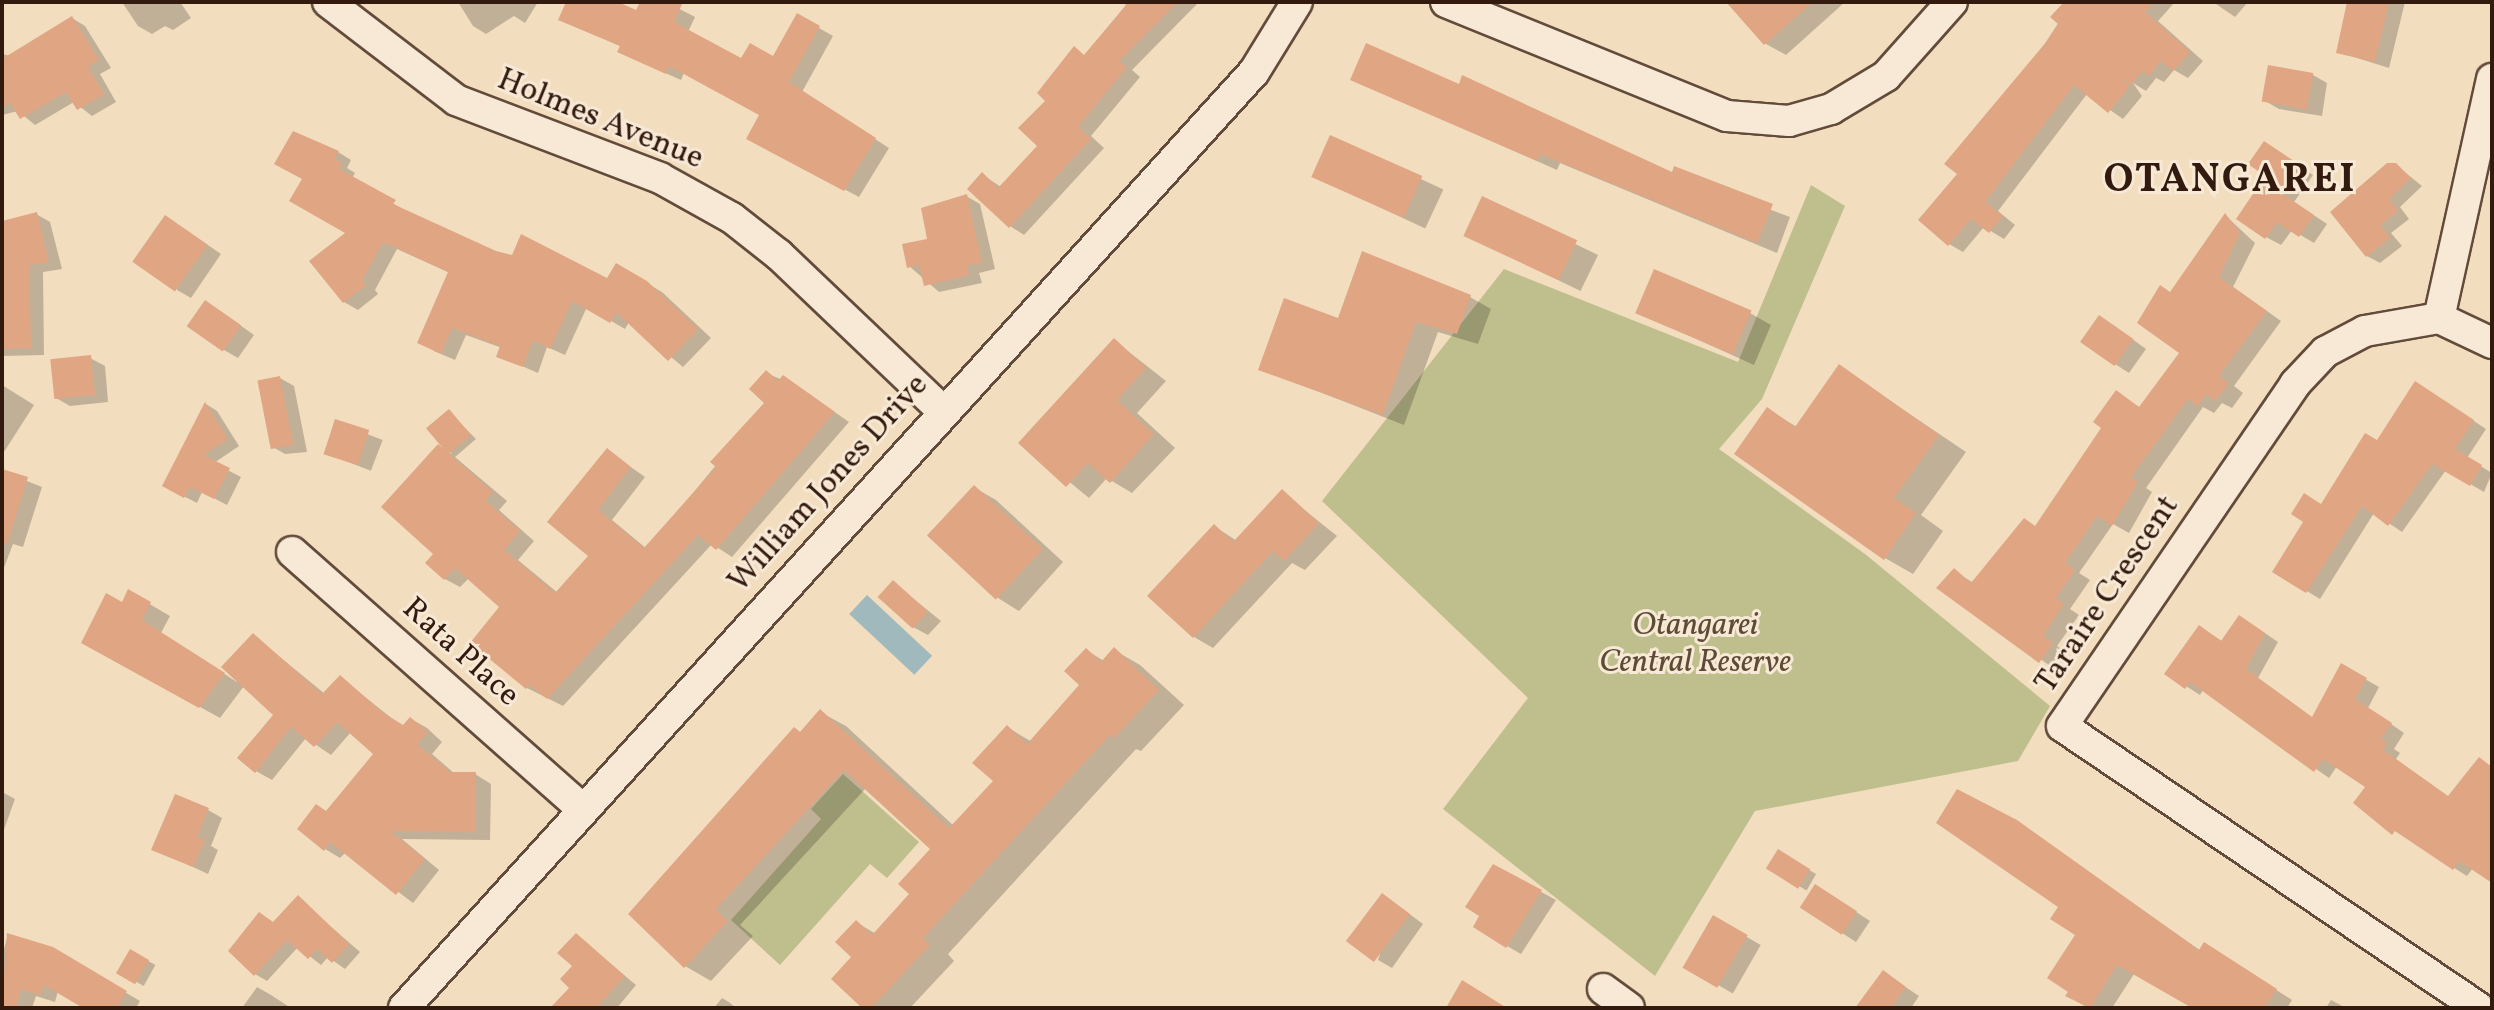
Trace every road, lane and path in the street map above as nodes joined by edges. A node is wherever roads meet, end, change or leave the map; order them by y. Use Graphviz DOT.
graph roads {
  1 [pos="328,2"];
  2 [pos="1297,2"];
  3 [pos="1446,2"];
  4 [pos="1952,2"];
  5 [pos="2492,79"];
  6 [pos="2439,318"];
  7 [pos="2492,343"];
  8 [pos="944,412"];
  9 [pos="292,552"];
  10 [pos="581,808"];
  11 [pos="404,1008"];
  12 [pos="2479,1008"];
  1 -- 8 [label="street, Holmes Avenue"];
  2 -- 8 [label="street, William Jones Drive"];
  3 -- 4 [label="street"];
  5 -- 6 [label="street"];
  6 -- 7 [label="street"];
  6 -- 12 [label="street, Taraire Crescent"];
  8 -- 10 [label="street, William Jones Drive"];
  9 -- 10 [label="street, Rata Place"];
  10 -- 11 [label="street, William Jones Drive"];
}
